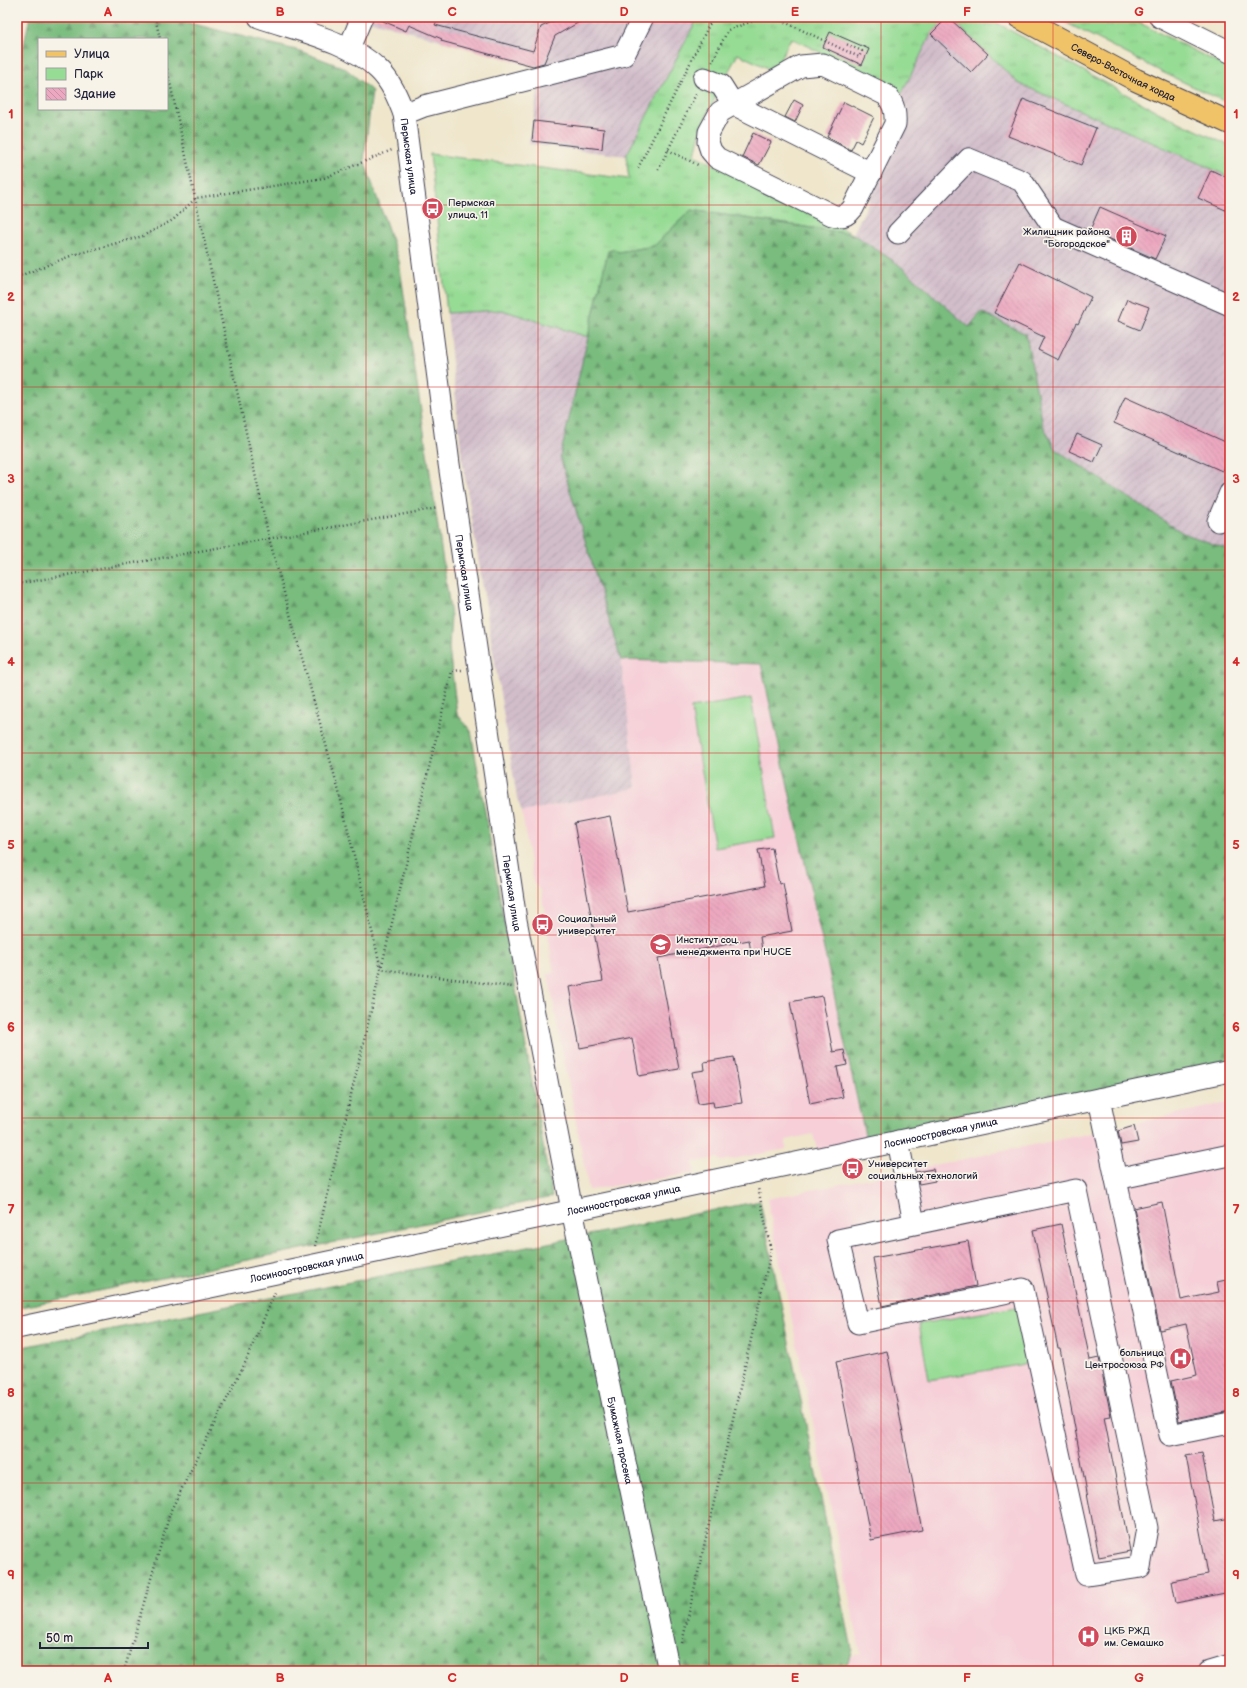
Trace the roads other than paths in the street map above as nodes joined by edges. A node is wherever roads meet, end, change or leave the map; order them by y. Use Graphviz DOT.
graph roads {
  1 [pos="259,17"];
  2 [pos="362,17"];
  3 [pos="643,17"];
  4 [pos="1019,17"];
  5 [pos="1160,17"];
  6 [pos="349,48"];
  7 [pos="1230,52"];
  8 [pos="704,78"];
  9 [pos="733,104"];
  10 [pos="404,114"];
  11 [pos="1226,122"];
  12 [pos="871,172"];
  13 [pos="898,233"];
  14 [pos="1230,305"];
  15 [pos="1230,493"];
  16 [pos="1218,521"];
  17 [pos="1230,1071"];
  18 [pos="1099,1099"];
  19 [pos="898,1141"];
  20 [pos="1230,1155"];
  21 [pos="1116,1179"];
  22 [pos="572,1210"];
  23 [pos="914,1223"];
  24 [pos="17,1328"];
  25 [pos="1230,1423"];
  26 [pos="1230,1665"];
  27 [pos="669,1671"];
  28 [pos="1210,1671"];
  1 -- 6 [label="street, Пермская улица"];
  2 -- 6 [label="street"];
  3 -- 10 [label="street"];
  4 -- 11 [label="main road, Северо-Восточная хорда"];
  5 -- 7 [label="street"];
  6 -- 10 [label="street, Пермская улица"];
  8 -- 9 [label="street"];
  9 -- 12 [label="street"];
  9 -- 12 [label="street"];
  9 -- 12 [label="street"];
  10 -- 22 [label="street, Пермская улица"];
  13 -- 14 [label="street"];
  15 -- 16 [label="street"];
  17 -- 18 [label="street, Лосиноостровская улица"];
  18 -- 19 [label="street, Лосиноостровская улица"];
  18 -- 21 [label="street"];
  19 -- 22 [label="street, Лосиноостровская улица"];
  19 -- 23 [label="street"];
  20 -- 21 [label="street"];
  21 -- 25 [label="street"];
  22 -- 24 [label="street, Лосиноостровская улица"];
  22 -- 27 [label="street, Бумажная просека"];
  23 -- 23 [label="street"];
  26 -- 28 [label="street"];
}
